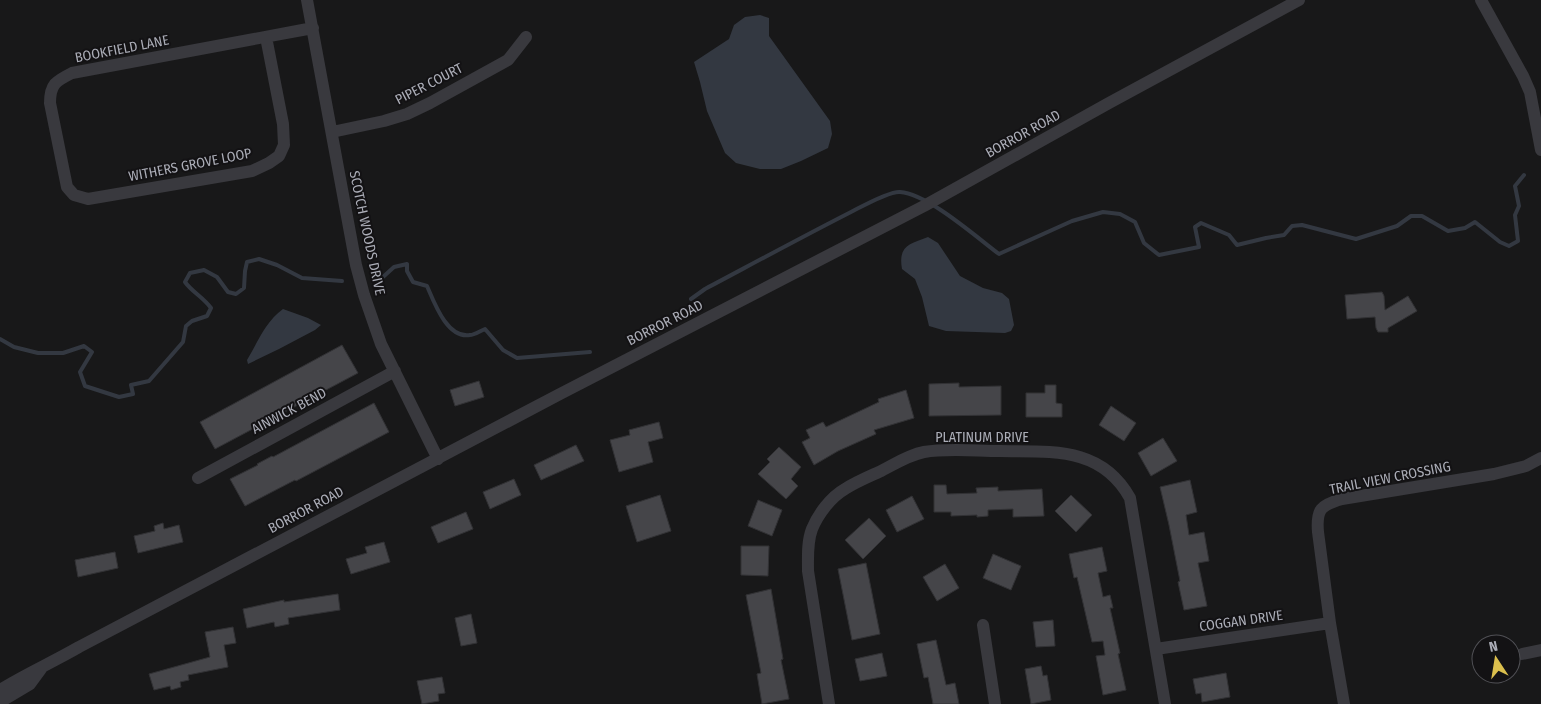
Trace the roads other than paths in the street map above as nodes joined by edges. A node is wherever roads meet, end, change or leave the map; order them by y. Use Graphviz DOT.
graph roads {
  1 [pos="307,0"];
  2 [pos="1298,0"];
  3 [pos="1481,0"];
  4 [pos="313,28"];
  5 [pos="266,37"];
  6 [pos="526,37"];
  7 [pos="332,132"];
  8 [pos="1541,150"];
  9 [pos="74,195"];
  10 [pos="395,371"];
  11 [pos="1541,458"];
  12 [pos="438,459"];
  13 [pos="198,478"];
  14 [pos="1330,623"];
  15 [pos="982,625"];
  16 [pos="1156,649"];
  17 [pos="1541,650"];
  18 [pos="1522,654"];
  19 [pos="43,667"];
  20 [pos="0,690"];
  21 [pos="0,702"];
  22 [pos="828,704"];
  23 [pos="995,704"];
  24 [pos="1165,704"];
  25 [pos="1344,704"];
  1 -- 4 [label="street, SCOTCH WOODS DRIVE"];
  2 -- 12 [label="street, BORROR ROAD"];
  3 -- 8 [label="street"];
  4 -- 5 [label="street, BOOKFIELD LANE"];
  4 -- 7 [label="street, SCOTCH WOODS DRIVE"];
  5 -- 9 [label="street, WITHERS GROVE LOOP"];
  5 -- 9 [label="street, BOOKFIELD LANE"];
  6 -- 7 [label="street, PIPER COURT"];
  7 -- 10 [label="street, SCOTCH WOODS DRIVE"];
  10 -- 12 [label="street, SCOTCH WOODS DRIVE"];
  10 -- 13 [label="street, AINWICK BEND"];
  11 -- 14 [label="street, TRAIL VIEW CROSSING"];
  12 -- 19 [label="street, BORROR ROAD"];
  14 -- 16 [label="street, COGGAN DRIVE"];
  14 -- 25 [label="street, TRAIL VIEW CROSSING"];
  15 -- 23 [label="street"];
  16 -- 22 [label="street, PLATINUM DRIVE"];
  16 -- 24 [label="street, PLATINUM DRIVE"];
  17 -- 18 [label="street"];
  19 -- 20 [label="street, BORROR ROAD"];
  19 -- 21 [label="street, BORROR ROAD"];
}
